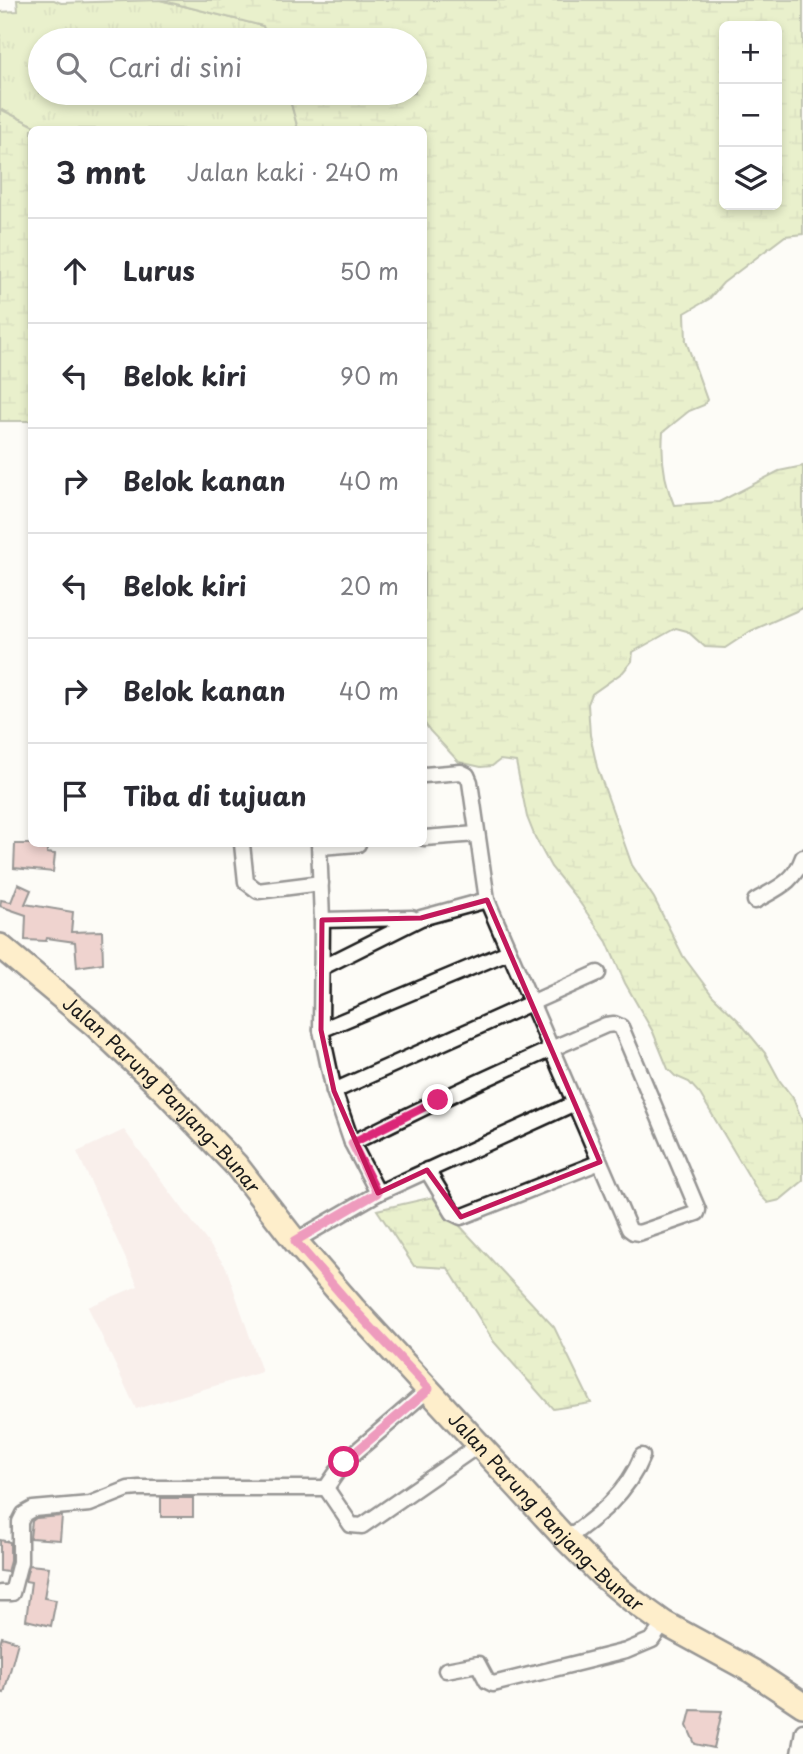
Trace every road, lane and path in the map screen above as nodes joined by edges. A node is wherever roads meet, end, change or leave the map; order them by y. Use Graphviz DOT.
graph roads {
  1 [pos="427,775"];
  2 [pos="477,834"];
  3 [pos="427,838"];
  4 [pos="242,847"];
  5 [pos="320,847"];
  6 [pos="803,857"];
  7 [pos="321,883"];
  8 [pos="487,900"];
  9 [pos="755,901"];
  10 [pos="421,918"];
  11 [pos="322,920"];
  12 [pos="0,947"];
  13 [pos="509,952"];
  14 [pos="321,968"];
  15 [pos="598,973"];
  16 [pos="531,1002"];
  17 [pos="321,1030"];
  18 [pos="552,1049"];
  19 [pos="334,1091"];
  20 [pos="575,1102"];
  21 [pos="352,1143"];
  22 [pos="600,1162"];
  23 [pos="427,1170"];
  24 [pos="377,1193"];
  25 [pos="295,1241"];
  26 [pos="429,1389"];
  27 [pos="480,1444"];
  28 [pos="642,1456"];
  29 [pos="326,1488"];
  30 [pos="566,1539"];
  31 [pos="0,1593"];
  32 [pos="664,1623"];
  33 [pos="446,1670"];
  34 [pos="803,1704"];
  35 [pos="803,1731"];
  36 [pos="799,1754"];
  1 -- 2 [label="street"];
  2 -- 3 [label="street"];
  2 -- 8 [label="street"];
  4 -- 7 [label="street"];
  5 -- 7 [label="street"];
  6 -- 9 [label="street"];
  7 -- 11 [label="street"];
  8 -- 10 [label="street"];
  8 -- 13 [label="street"];
  10 -- 11 [label="street"];
  10 -- 14 [label="street"];
  11 -- 14 [label="street"];
  12 -- 25 [label="main road, Jalan Parung Panjang–Bunar"];
  13 -- 16 [label="street"];
  13 -- 17 [label="street"];
  14 -- 17 [label="street"];
  15 -- 16 [label="street"];
  16 -- 18 [label="street"];
  16 -- 19 [label="street"];
  17 -- 19 [label="street"];
  18 -- 20 [label="street"];
  18 -- 21 [label="street"];
  18 -- 22 [label="street"];
  19 -- 21 [label="street"];
  20 -- 22 [label="street"];
  20 -- 23 [label="street"];
  21 -- 24 [label="street"];
  22 -- 23 [label="street"];
  23 -- 24 [label="street"];
  24 -- 25 [label="street"];
  25 -- 26 [label="main road, Jalan Parung Panjang–Bunar"];
  26 -- 27 [label="main road, Jalan Parung Panjang–Bunar"];
  26 -- 29 [label="street"];
  27 -- 29 [label="street"];
  27 -- 30 [label="main road, Jalan Parung Panjang–Bunar"];
  28 -- 30 [label="street"];
  29 -- 31 [label="street"];
  30 -- 32 [label="main road, Jalan Parung Panjang–Bunar"];
  32 -- 33 [label="street"];
  32 -- 34 [label="main road, Jalan Parung Panjang–Bunar"];
  35 -- 36 [label="street"];
}
